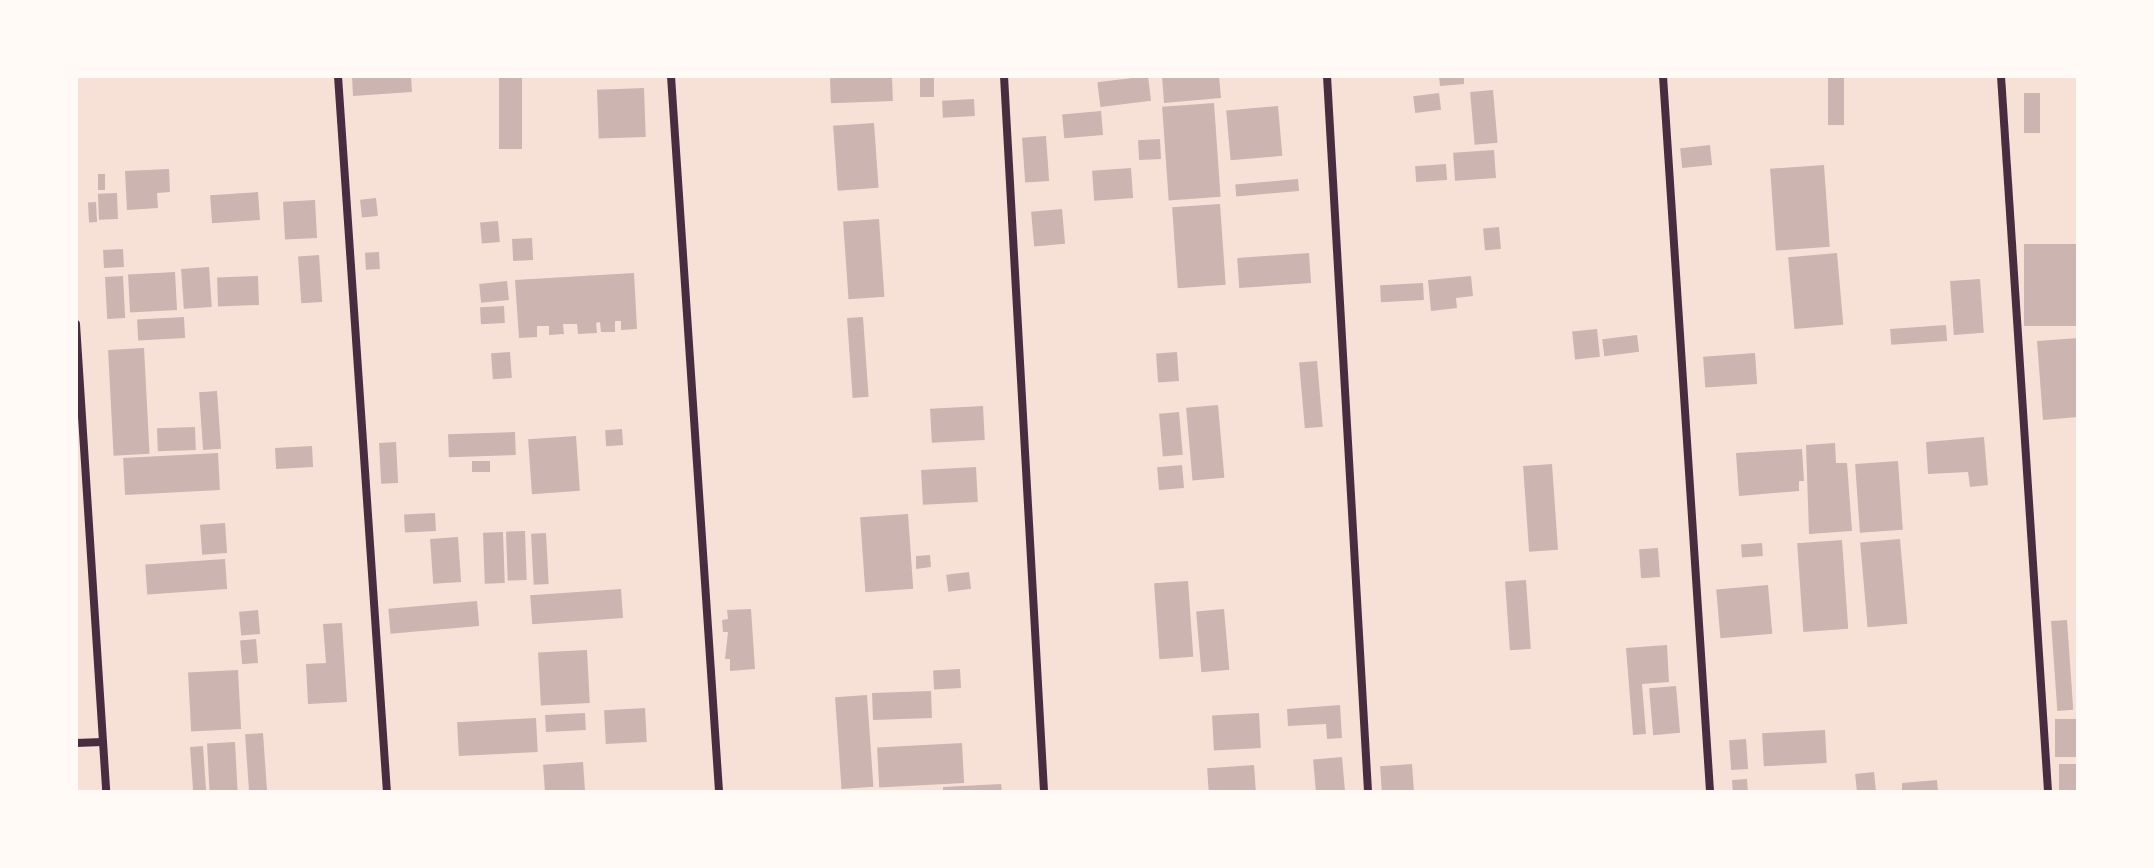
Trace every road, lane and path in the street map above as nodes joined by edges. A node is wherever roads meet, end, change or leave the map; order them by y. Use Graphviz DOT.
graph roads {
  1 [pos="338,76"];
  2 [pos="671,76"];
  3 [pos="1004,76"];
  4 [pos="1327,76"];
  5 [pos="1663,76"];
  6 [pos="2001,76"];
  7 [pos="76,324"];
  8 [pos="80,463"];
  9 [pos="102,742"];
  10 [pos="76,743"];
  11 [pos="106,792"];
  12 [pos="387,792"];
  13 [pos="719,792"];
  14 [pos="1044,792"];
  15 [pos="1368,792"];
  16 [pos="1710,792"];
  17 [pos="2048,792"];
  1 -- 12 [label="street"];
  2 -- 13 [label="street"];
  3 -- 14 [label="street"];
  4 -- 15 [label="street"];
  5 -- 16 [label="street"];
  6 -- 17 [label="street"];
  7 -- 8 [label="street"];
  8 -- 9 [label="street"];
  9 -- 10 [label="street"];
  9 -- 11 [label="street"];
}
